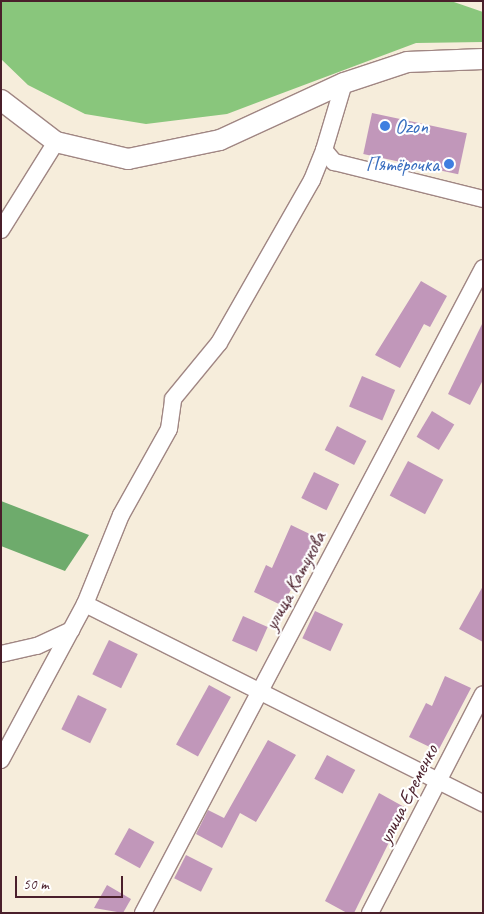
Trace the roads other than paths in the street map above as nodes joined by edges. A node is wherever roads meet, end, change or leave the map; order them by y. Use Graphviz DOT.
graph roads {
  1 [pos="483,59"];
  2 [pos="344,83"];
  3 [pos="1,100"];
  4 [pos="56,142"];
  5 [pos="324,150"];
  6 [pos="483,199"];
  7 [pos="1,230"];
  8 [pos="483,268"];
  9 [pos="85,604"];
  10 [pos="71,630"];
  11 [pos="1,654"];
  12 [pos="262,689"];
  13 [pos="483,694"];
  14 [pos="1,760"];
  15 [pos="438,782"];
  16 [pos="483,803"];
  17 [pos="143,913"];
  18 [pos="370,913"];
  1 -- 2 [label="main road"];
  2 -- 4 [label="main road"];
  2 -- 5 [label="street"];
  3 -- 4 [label="main road"];
  4 -- 7 [label="street"];
  5 -- 6 [label="street"];
  5 -- 9 [label="street"];
  8 -- 12 [label="street, улица Катукова"];
  9 -- 10 [label="street"];
  9 -- 12 [label="street"];
  10 -- 11 [label="street"];
  10 -- 14 [label="street"];
  12 -- 15 [label="street"];
  12 -- 17 [label="street, улица Катукова"];
  13 -- 15 [label="street, улица Еременко"];
  15 -- 16 [label="street"];
  15 -- 18 [label="street, улица Еременко"];
}
